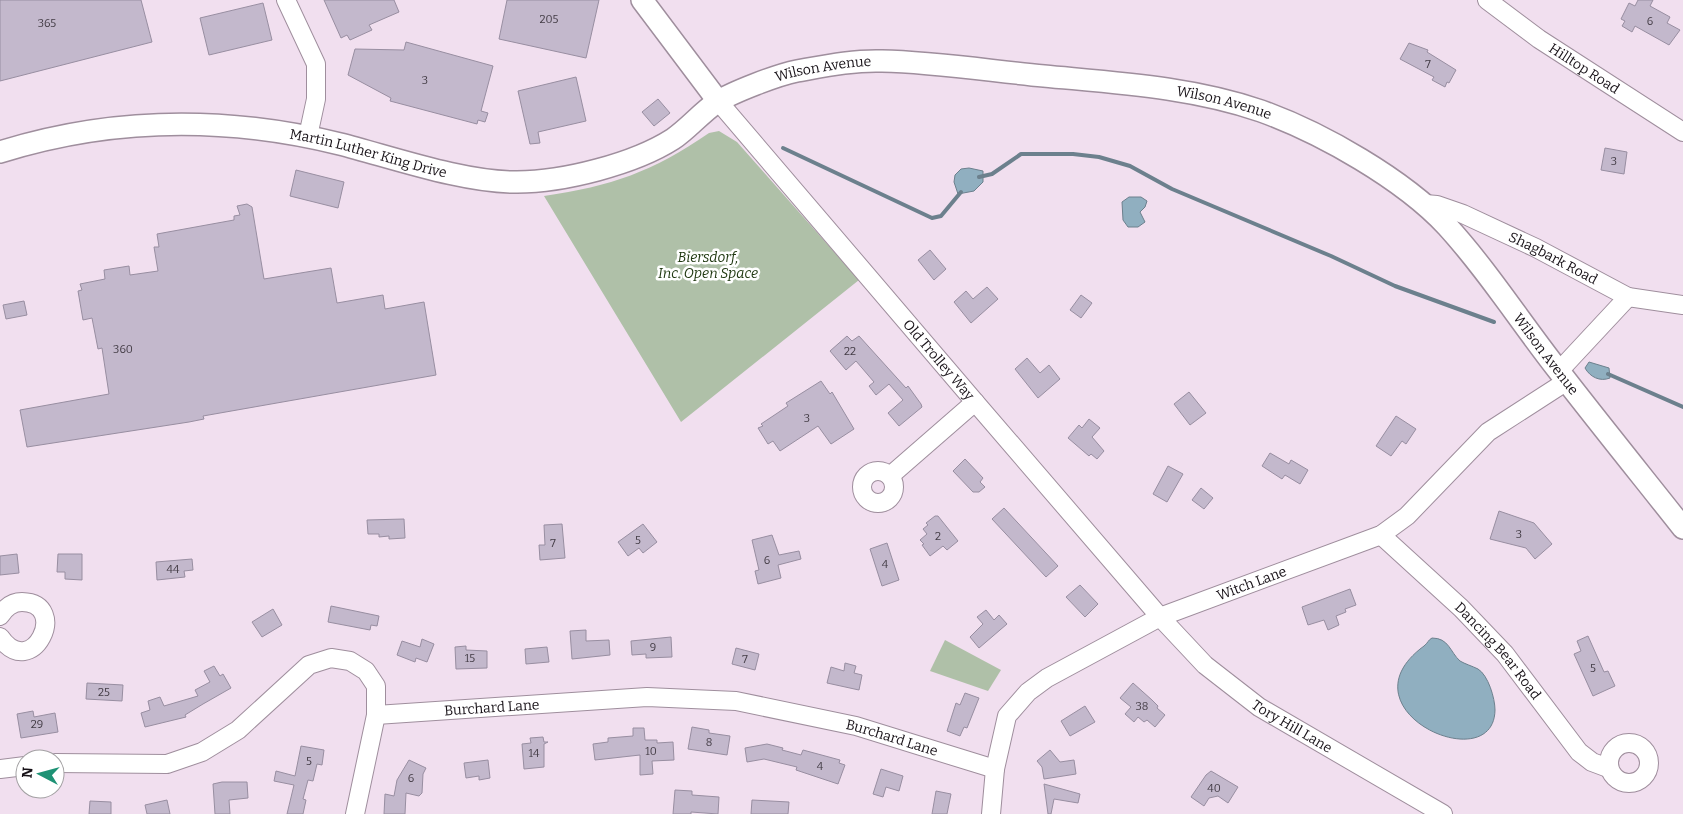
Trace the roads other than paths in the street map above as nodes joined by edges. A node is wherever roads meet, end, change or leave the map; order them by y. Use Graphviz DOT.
graph roads {
  1 [pos="286,0"];
  2 [pos="642,0"];
  3 [pos="1487,0"];
  4 [pos="718,101"];
  5 [pos="1683,132"];
  6 [pos="308,136"];
  7 [pos="0,152"];
  8 [pos="1424,204"];
  9 [pos="1628,297"];
  10 [pos="1683,306"];
  11 [pos="1562,376"];
  12 [pos="974,402"];
  13 [pos="890,476"];
  14 [pos="1683,528"];
  15 [pos="1381,535"];
  16 [pos="0,616"];
  17 [pos="1160,616"];
  18 [pos="0,637"];
  19 [pos="376,716"];
  20 [pos="65,763"];
  21 [pos="15,767"];
  22 [pos="1608,768"];
  23 [pos="0,769"];
  24 [pos="995,769"];
  25 [pos="355,814"];
  26 [pos="991,814"];
  27 [pos="1443,814"];
  1 -- 6 [label="street"];
  2 -- 4 [label="main road"];
  3 -- 5 [label="street, Hilltop Road"];
  4 -- 6 [label="main road, Martin Luther King Drive"];
  4 -- 8 [label="main road, Wilson Avenue"];
  4 -- 12 [label="street, Old Trolley Way"];
  6 -- 7 [label="main road, Martin Luther King Drive"];
  8 -- 9 [label="street, Shagbark Road"];
  8 -- 11 [label="main road, Wilson Avenue"];
  9 -- 10 [label="street, Shagbark Road"];
  9 -- 11 [label="street, Witch Lane"];
  11 -- 14 [label="main road, Wilson Avenue"];
  11 -- 15 [label="street, Witch Lane"];
  12 -- 13 [label="street"];
  12 -- 17 [label="street, Old Trolley Way"];
  15 -- 17 [label="street, Witch Lane"];
  15 -- 22 [label="street, Dancing Bear Road"];
  16 -- 18 [label="street"];
  17 -- 24 [label="street, Witch Lane"];
  17 -- 27 [label="street, Tory Hill Lane"];
  19 -- 20 [label="street"];
  19 -- 24 [label="street, Burchard Lane"];
  19 -- 25 [label="street"];
  21 -- 23 [label="street"];
  24 -- 26 [label="street, Witch Lane"];
}
